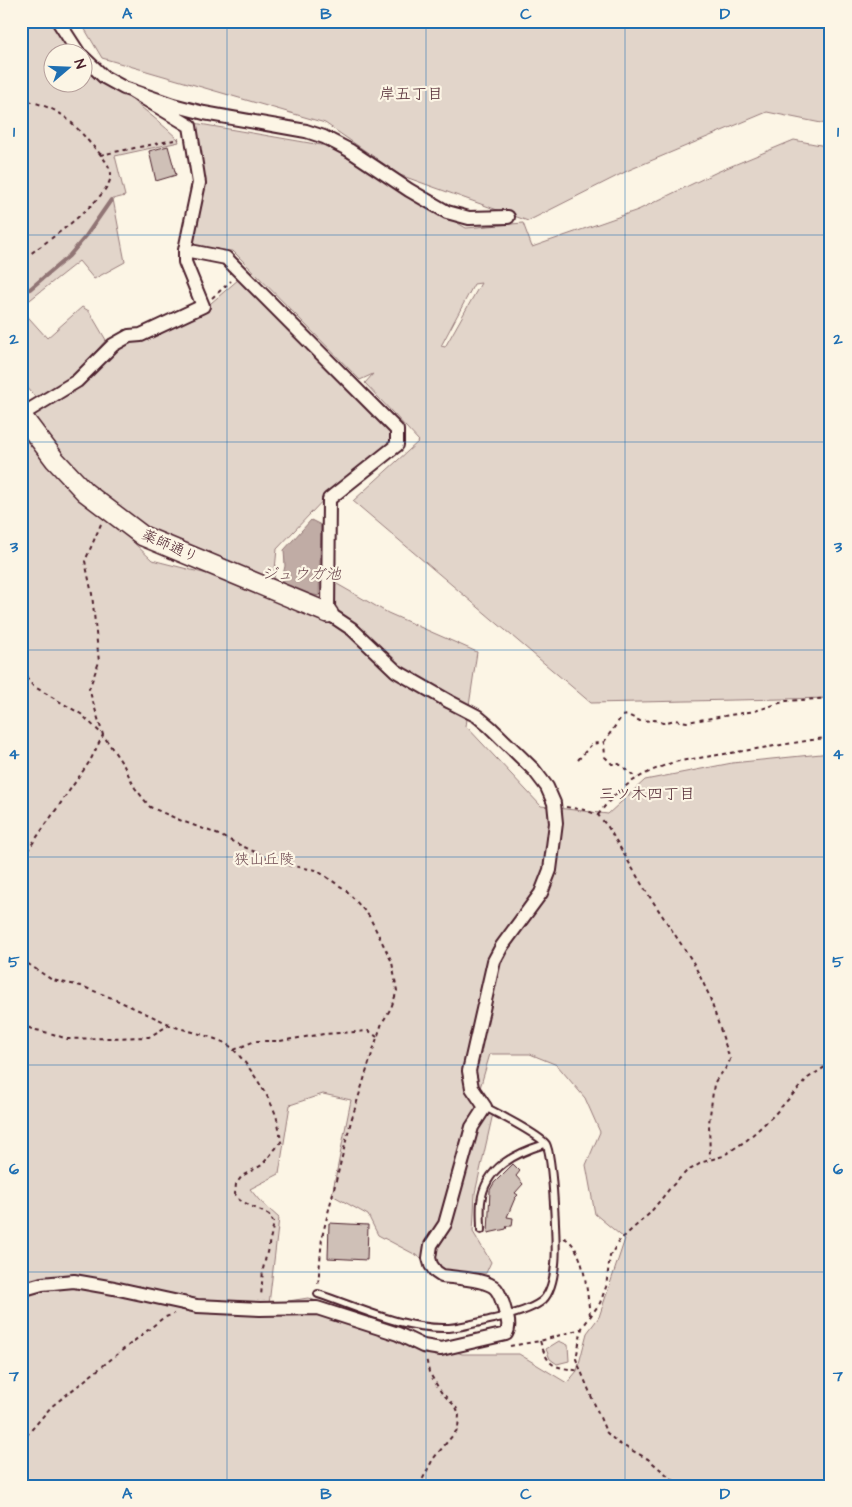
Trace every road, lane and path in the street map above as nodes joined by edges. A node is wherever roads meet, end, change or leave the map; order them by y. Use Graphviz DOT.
graph roads {
  1 [pos="58,21"];
  2 [pos="72,42"];
  3 [pos="92,66"];
  4 [pos="132,91"];
  5 [pos="21,99"];
  6 [pos="193,136"];
  7 [pos="100,155"];
  8 [pos="508,217"];
  9 [pos="185,250"];
  10 [pos="21,257"];
  11 [pos="232,280"];
  12 [pos="203,306"];
  13 [pos="21,415"];
  14 [pos="108,511"];
  15 [pos="328,612"];
  16 [pos="21,670"];
  17 [pos="831,698"];
  18 [pos="103,735"];
  19 [pos="831,737"];
  20 [pos="604,742"];
  21 [pos="578,760"];
  22 [pos="637,778"];
  23 [pos="554,803"];
  24 [pos="598,815"];
  25 [pos="21,860"];
  26 [pos="21,959"];
  27 [pos="21,1024"];
  28 [pos="169,1025"];
  29 [pos="377,1038"];
  30 [pos="234,1050"];
  31 [pos="831,1063"];
  32 [pos="485,1107"];
  33 [pos="545,1144"];
  34 [pos="710,1160"];
  35 [pos="21,1207"];
  36 [pos="481,1230"];
  37 [pos="555,1234"];
  38 [pos="21,1272"];
  39 [pos="21,1290"];
  40 [pos="318,1294"];
  41 [pos="197,1306"];
  42 [pos="260,1309"];
  43 [pos="590,1315"];
  44 [pos="507,1316"];
  45 [pos="540,1342"];
  46 [pos="423,1346"];
  47 [pos="580,1371"];
  48 [pos="21,1442"];
  49 [pos="419,1486"];
  50 [pos="680,1486"];
  1 -- 2 [label="street"];
  3 -- 4 [label="street"];
  4 -- 6 [label="street"];
  4 -- 8 [label="street"];
  5 -- 7 [label="path"];
  6 -- 7 [label="path"];
  6 -- 9 [label="street"];
  7 -- 10 [label="path"];
  9 -- 12 [label="street"];
  9 -- 15 [label="street"];
  11 -- 12 [label="path"];
  12 -- 13 [label="street"];
  13 -- 14 [label="street, 薬師通り"];
  14 -- 15 [label="street, 薬師通り"];
  14 -- 18 [label="path"];
  15 -- 23 [label="street"];
  16 -- 18 [label="path"];
  17 -- 20 [label="path"];
  18 -- 25 [label="path"];
  18 -- 29 [label="path"];
  19 -- 22 [label="path"];
  20 -- 21 [label="path"];
  20 -- 22 [label="path"];
  22 -- 24 [label="path"];
  23 -- 24 [label="path"];
  23 -- 32 [label="street"];
  24 -- 34 [label="path"];
  26 -- 28 [label="path"];
  27 -- 28 [label="path"];
  28 -- 30 [label="path"];
  29 -- 30 [label="path"];
  29 -- 40 [label="path"];
  30 -- 42 [label="path"];
  31 -- 34 [label="path"];
  32 -- 33 [label="lane"];
  32 -- 44 [label="street"];
  33 -- 36 [label="lane"];
  33 -- 37 [label="lane"];
  34 -- 43 [label="path"];
  35 -- 38 [label="path"];
  37 -- 43 [label="path"];
  37 -- 44 [label="lane"];
  39 -- 41 [label="street"];
  40 -- 44 [label="lane"];
  41 -- 42 [label="street"];
  41 -- 48 [label="path"];
  42 -- 46 [label="street"];
  43 -- 47 [label="path"];
  44 -- 46 [label="street"];
  45 -- 47 [label="path"];
  46 -- 49 [label="path"];
  47 -- 50 [label="path"];
}
